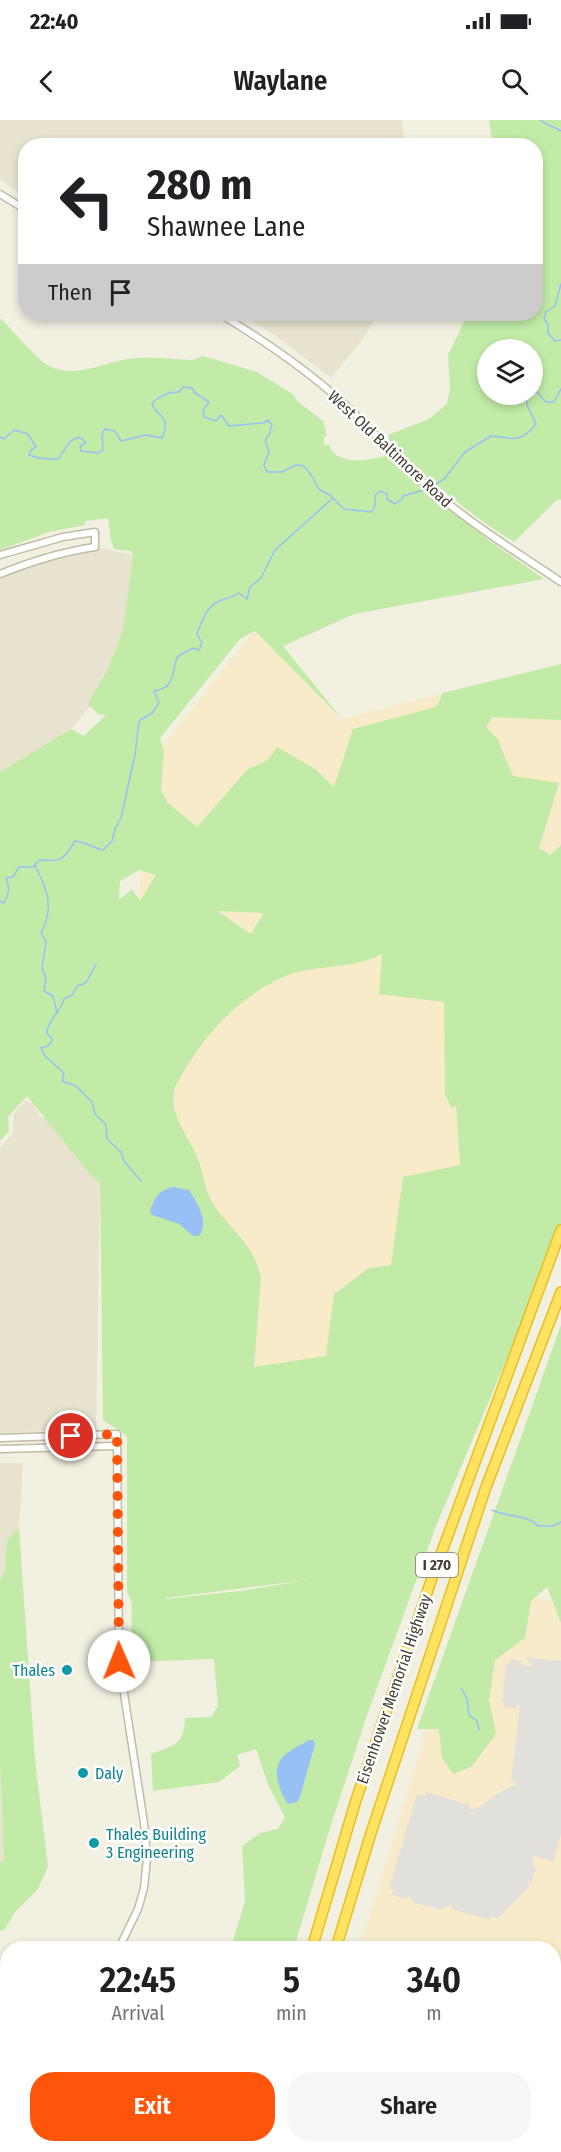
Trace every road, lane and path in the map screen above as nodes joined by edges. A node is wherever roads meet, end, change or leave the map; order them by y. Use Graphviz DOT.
graph roads {
  1 [pos="0,194"];
  2 [pos="18,205"];
  3 [pos="231,321"];
  4 [pos="0,555"];
  5 [pos="0,574"];
  6 [pos="561,582"];
  7 [pos="561,1230"];
  8 [pos="561,1292"];
  9 [pos="0,1438"];
  10 [pos="116,1446"];
  11 [pos="0,1449"];
  12 [pos="122,1941"];
  13 [pos="314,1941"];
  14 [pos="338,1941"];
  1 -- 2 [label="street"];
  3 -- 6 [label="street, West Old Baltimore Road"];
  4 -- 5 [label="street"];
  7 -- 13 [label="highway, Eisenhower Memorial Highway / I 270"];
  8 -- 14 [label="highway, Eisenhower Memorial Highway / I 270"];
  9 -- 10 [label="street"];
  10 -- 11 [label="street"];
  10 -- 12 [label="street"];
}
